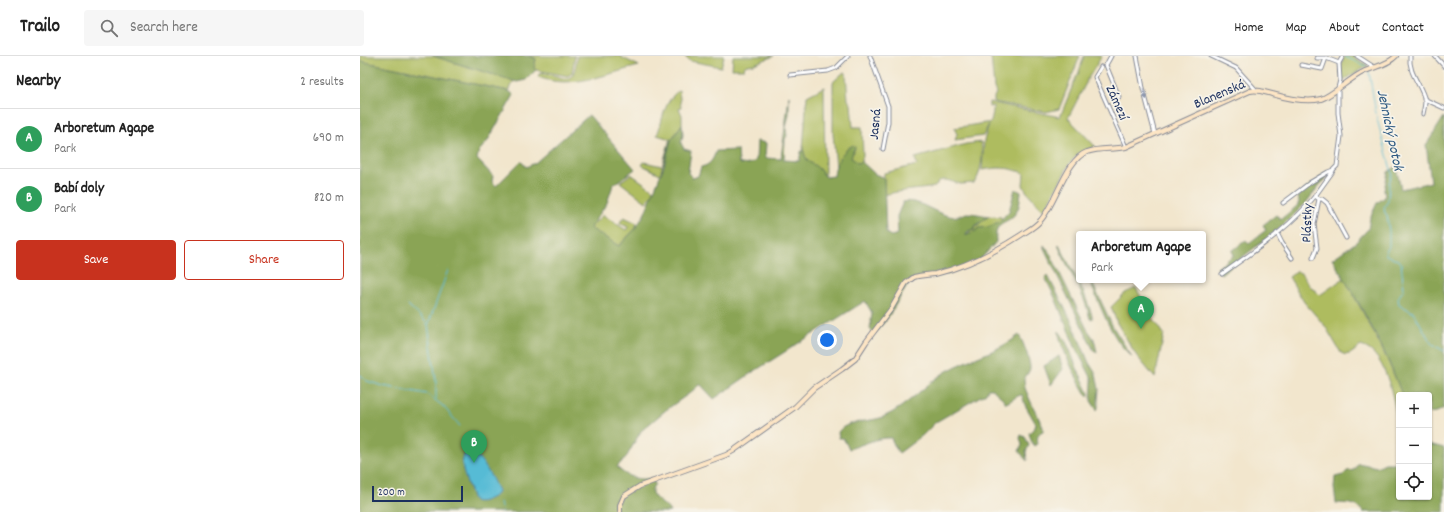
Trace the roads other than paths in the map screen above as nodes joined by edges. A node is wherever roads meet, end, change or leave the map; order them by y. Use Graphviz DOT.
graph roads {
  1 [pos="848,56"];
  2 [pos="870,56"];
  3 [pos="1111,56"];
  4 [pos="1137,56"];
  5 [pos="1211,56"];
  6 [pos="1343,56"];
  7 [pos="1357,56"];
  8 [pos="1396,56"];
  9 [pos="1410,56"];
  10 [pos="1435,56"];
  11 [pos="1317,58"];
  12 [pos="1326,58"];
  13 [pos="1339,63"];
  14 [pos="1301,65"];
  15 [pos="1444,66"];
  16 [pos="1102,67"];
  17 [pos="1374,67"];
  18 [pos="790,75"];
  19 [pos="1338,88"];
  20 [pos="1256,90"];
  21 [pos="1119,97"];
  22 [pos="1424,99"];
  23 [pos="1444,108"];
  24 [pos="1423,114"];
  25 [pos="1155,134"];
  26 [pos="1126,147"];
  27 [pos="883,149"];
  28 [pos="1333,170"];
  29 [pos="1315,196"];
  30 [pos="1319,199"];
  31 [pos="1284,203"];
  32 [pos="1277,233"];
  33 [pos="1346,238"];
  34 [pos="1292,258"];
  35 [pos="1313,258"];
  36 [pos="1222,274"];
  37 [pos="620,512"];
  1 -- 18 [label="street"];
  2 -- 27 [label="street, Jasná"];
  3 -- 21 [label="street"];
  4 -- 25 [label="street, one-way"];
  5 -- 20 [label="street"];
  6 -- 13 [label="street"];
  7 -- 17 [label="street"];
  8 -- 17 [label="street, Blanenská"];
  9 -- 22 [label="street"];
  10 -- 15 [label="street"];
  11 -- 12 [label="street"];
  12 -- 13 [label="street"];
  12 -- 14 [label="street"];
  13 -- 19 [label="street"];
  16 -- 26 [label="street, Zámezí"];
  17 -- 19 [label="street, Blanenská"];
  19 -- 20 [label="street, Blanenská"];
  19 -- 28 [label="street"];
  20 -- 25 [label="street, Blanenská"];
  22 -- 23 [label="street"];
  22 -- 24 [label="street"];
  25 -- 26 [label="street, Blanenská"];
  26 -- 37 [label="street, Blanenská"];
  28 -- 29 [label="street"];
  28 -- 31 [label="street"];
  29 -- 30 [label="street, Plástky"];
  29 -- 32 [label="street, Plástky"];
  30 -- 33 [label="street"];
  30 -- 35 [label="street, Plástky"];
  32 -- 34 [label="street, Plástky"];
  32 -- 36 [label="street, Plástky"];
}
